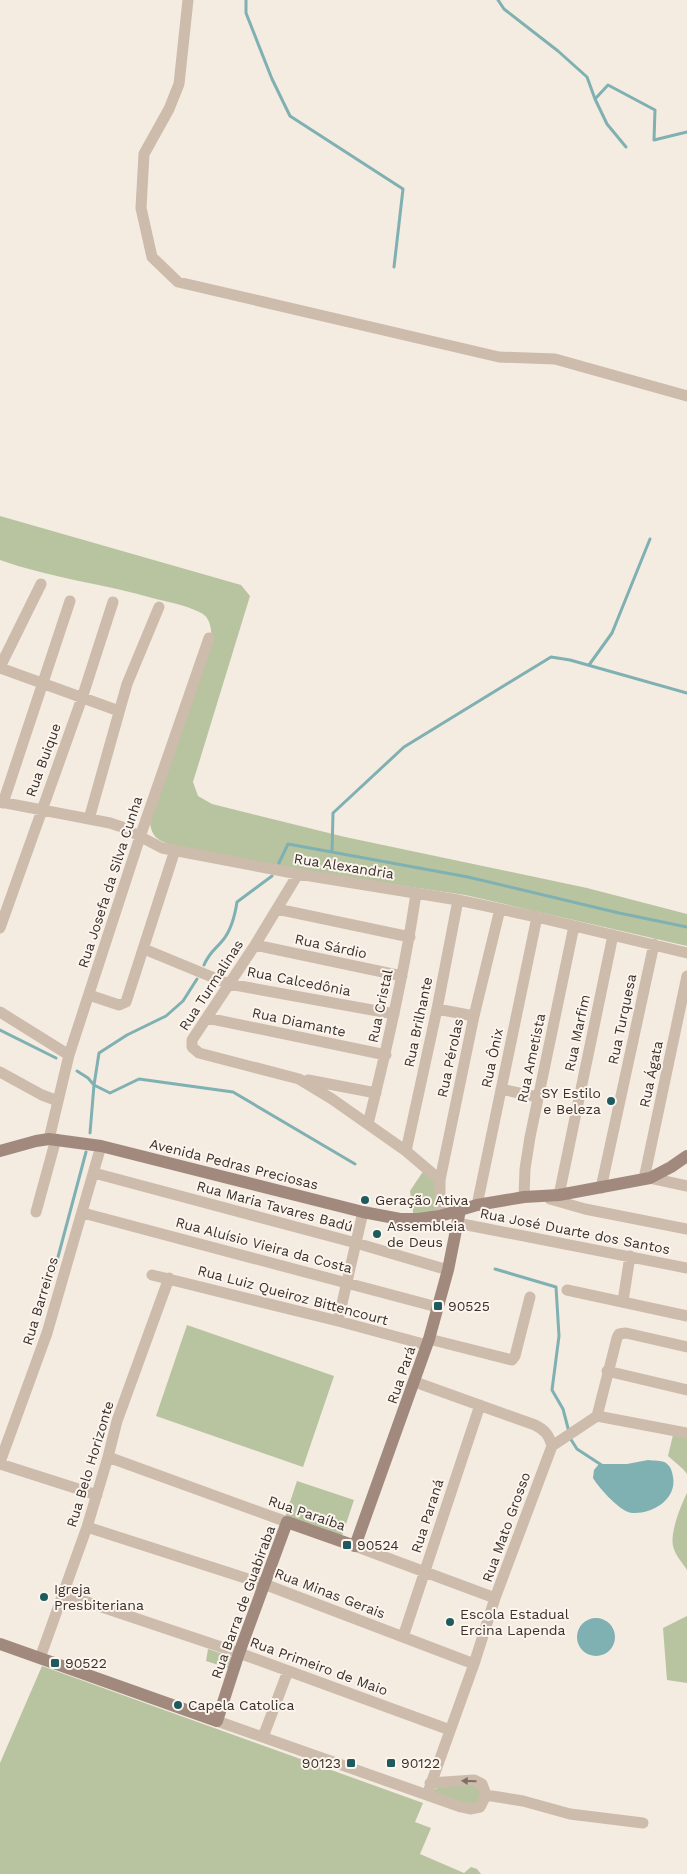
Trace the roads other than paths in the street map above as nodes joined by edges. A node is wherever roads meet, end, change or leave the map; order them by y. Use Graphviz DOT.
graph roads {
  1 [pos="188,0"];
  2 [pos="687,396"];
  3 [pos="41,584"];
  4 [pos="70,601"];
  5 [pos="113,602"];
  6 [pos="159,607"];
  7 [pos="209,638"];
  8 [pos="0,668"];
  9 [pos="42,684"];
  10 [pos="82,698"];
  11 [pos="119,711"];
  12 [pos="2,802"];
  13 [pos="41,811"];
  14 [pos="89,819"];
  15 [pos="140,837"];
  16 [pos="175,850"];
  17 [pos="298,874"];
  18 [pos="416,893"];
  19 [pos="458,900"];
  20 [pos="500,908"];
  21 [pos="277,909"];
  22 [pos="536,917"];
  23 [pos="574,926"];
  24 [pos="0,928"];
  25 [pos="613,935"];
  26 [pos="410,937"];
  27 [pos="654,944"];
  28 [pos="254,946"];
  29 [pos="144,949"];
  30 [pos="687,953"];
  31 [pos="402,976"];
  32 [pos="687,976"];
  33 [pos="229,984"];
  34 [pos="89,995"];
  35 [pos="437,1009"];
  36 [pos="0,1012"];
  37 [pos="394,1014"];
  38 [pos="474,1016"];
  39 [pos="206,1018"];
  40 [pos="69,1055"];
  41 [pos="386,1055"];
  42 [pos="0,1072"];
  43 [pos="299,1079"];
  44 [pos="501,1089"];
  45 [pos="376,1093"];
  46 [pos="538,1097"];
  47 [pos="58,1101"];
  48 [pos="368,1124"];
  49 [pos="52,1139"];
  50 [pos="101,1146"];
  51 [pos="0,1151"];
  52 [pos="406,1151"];
  53 [pos="687,1156"];
  54 [pos="94,1173"];
  55 [pos="647,1178"];
  56 [pos="440,1180"];
  57 [pos="687,1186"];
  58 [pos="601,1188"];
  59 [pos="541,1196"];
  60 [pos="559,1196"];
  61 [pos="524,1197"];
  62 [pos="477,1205"];
  63 [pos="460,1210"];
  64 [pos="36,1212"];
  65 [pos="363,1212"];
  66 [pos="83,1213"];
  67 [pos="440,1216"];
  68 [pos="457,1223"];
  69 [pos="687,1229"];
  70 [pos="356,1243"];
  71 [pos="630,1256"];
  72 [pos="687,1268"];
  73 [pos="448,1270"];
  74 [pos="152,1275"];
  75 [pos="169,1278"];
  76 [pos="348,1283"];
  77 [pos="567,1290"];
  78 [pos="530,1297"];
  79 [pos="623,1301"];
  80 [pos="437,1307"];
  81 [pos="687,1316"];
  82 [pos="338,1321"];
  83 [pos="428,1342"];
  84 [pos="687,1348"];
  85 [pos="608,1372"];
  86 [pos="415,1382"];
  87 [pos="687,1390"];
  88 [pos="480,1405"];
  89 [pos="597,1416"];
  90 [pos="687,1433"];
  91 [pos="552,1446"];
  92 [pos="108,1457"];
  93 [pos="0,1463"];
  94 [pos="97,1495"];
  95 [pos="287,1522"];
  96 [pos="87,1527"];
  97 [pos="355,1546"];
  98 [pos="424,1572"];
  99 [pos="264,1584"];
  100 [pos="63,1594"];
  101 [pos="495,1598"];
  102 [pos="403,1637"];
  103 [pos="0,1644"];
  104 [pos="240,1653"];
  105 [pos="40,1658"];
  106 [pos="474,1664"];
  107 [pos="288,1672"];
  108 [pos="217,1721"];
  109 [pos="450,1730"];
  110 [pos="264,1737"];
  111 [pos="429,1789"];
  112 [pos="486,1795"];
  113 [pos="643,1823"];
  1 -- 2 [label="street"];
  3 -- 8 [label="street"];
  4 -- 9 [label="street"];
  5 -- 10 [label="street, Rua Buique"];
  6 -- 11 [label="street"];
  7 -- 15 [label="street, Rua Josefa da Silva Cunha"];
  8 -- 9 [label="street"];
  9 -- 10 [label="street"];
  9 -- 12 [label="street"];
  10 -- 11 [label="street"];
  10 -- 13 [label="street, Rua Buique"];
  11 -- 14 [label="street"];
  12 -- 13 [label="street, Rua Alexandria"];
  13 -- 14 [label="street, Rua Alexandria"];
  13 -- 24 [label="street, Rua Buique"];
  14 -- 15 [label="street, Rua Alexandria"];
  15 -- 16 [label="street, Rua Alexandria"];
  15 -- 34 [label="street, Rua Josefa da Silva Cunha"];
  16 -- 17 [label="street, Rua Alexandria"];
  16 -- 29 [label="street"];
  17 -- 18 [label="street, Rua Alexandria"];
  17 -- 21 [label="street, Rua Turmalinas"];
  18 -- 19 [label="street, Rua Alexandria"];
  18 -- 26 [label="street, Rua Cristal"];
  19 -- 20 [label="street, Rua Alexandria"];
  19 -- 35 [label="street, Rua Brilhante"];
  20 -- 22 [label="street, Rua Alexandria"];
  20 -- 38 [label="street, Rua Pérolas"];
  21 -- 26 [label="street"];
  21 -- 28 [label="street, Rua Turmalinas"];
  22 -- 23 [label="street, Rua Alexandria"];
  22 -- 44 [label="street, Rua Ônix"];
  23 -- 25 [label="street, Rua Alexandria"];
  23 -- 46 [label="street, Rua Ametista"];
  25 -- 27 [label="street, Rua Alexandria"];
  25 -- 60 [label="street, Rua Marfim"];
  26 -- 31 [label="street, Rua Cristal"];
  27 -- 30 [label="street, Rua Alexandria"];
  27 -- 58 [label="street, Rua Turquesa"];
  28 -- 31 [label="street, Rua Sárdio"];
  28 -- 33 [label="street, Rua Turmalinas"];
  29 -- 33 [label="street, Rua Calcedônia"];
  29 -- 34 [label="street"];
  31 -- 37 [label="street, Rua Cristal"];
  32 -- 55 [label="street, Rua Ágata"];
  33 -- 37 [label="street, Rua Calcedônia"];
  33 -- 39 [label="street, Rua Turmalinas"];
  34 -- 40 [label="street, Rua Josefa da Silva Cunha"];
  35 -- 38 [label="street"];
  35 -- 52 [label="street, Rua Brilhante"];
  36 -- 40 [label="street"];
  37 -- 41 [label="street, Rua Cristal"];
  38 -- 56 [label="street, Rua Pérolas"];
  39 -- 41 [label="street, Rua Diamante"];
  39 -- 43 [label="street, Rua Turmalinas"];
  40 -- 47 [label="street, Rua Josefa da Silva Cunha"];
  41 -- 45 [label="street, Rua Cristal"];
  42 -- 47 [label="street"];
  43 -- 45 [label="street"];
  43 -- 48 [label="street, Rua Turmalinas"];
  44 -- 46 [label="street"];
  44 -- 62 [label="street, Rua Ônix"];
  45 -- 48 [label="street, Rua Cristal"];
  46 -- 61 [label="street, Rua Ametista"];
  47 -- 49 [label="street, Rua Josefa da Silva Cunha"];
  48 -- 52 [label="street, Rua Turmalinas"];
  49 -- 50 [label="main road, Avenida Pedras Preciosas"];
  49 -- 51 [label="main road, Avenida Pedras Preciosas"];
  49 -- 64 [label="street, Rua Josefa da Silva Cunha"];
  50 -- 54 [label="street, Rua Barreiros"];
  50 -- 65 [label="main road, Avenida Pedras Preciosas"];
  52 -- 56 [label="street, Rua Turmalinas"];
  53 -- 55 [label="main road, Avenida Pedras Preciosas"];
  54 -- 66 [label="street, Rua Barreiros"];
  54 -- 70 [label="street, Rua Maria Tavares Badú"];
  55 -- 57 [label="street"];
  55 -- 58 [label="main road, Avenida Pedras Preciosas"];
  56 -- 67 [label="street, Rua Pérolas"];
  58 -- 60 [label="main road, Avenida Pedras Preciosas"];
  59 -- 60 [label="main road, Avenida Pedras Preciosas"];
  59 -- 61 [label="main road, Avenida Pedras Preciosas"];
  59 -- 69 [label="street"];
  61 -- 62 [label="main road, Avenida Pedras Preciosas"];
  62 -- 63 [label="main road, Avenida Pedras Preciosas"];
  63 -- 67 [label="main road, Avenida Pedras Preciosas"];
  63 -- 68 [label="main road, Rua Pará"];
  65 -- 67 [label="main road, Avenida Pedras Preciosas"];
  65 -- 70 [label="street"];
  66 -- 76 [label="street, Rua Aluísio Vieira da Costa"];
  66 -- 93 [label="street, Rua Barreiros"];
  68 -- 71 [label="street, Rua José Duarte dos Santos"];
  68 -- 73 [label="main road, Rua Pará"];
  70 -- 73 [label="street, Rua Maria Tavares Badú"];
  70 -- 76 [label="street"];
  71 -- 72 [label="street, Rua José Duarte dos Santos"];
  71 -- 79 [label="street"];
  73 -- 80 [label="main road, Rua Pará"];
  74 -- 75 [label="street, Rua Luiz Queiroz Bittencourt"];
  75 -- 82 [label="street, Rua Luiz Queiroz Bittencourt"];
  75 -- 92 [label="street, Rua Belo Horizonte"];
  76 -- 80 [label="street, Rua Aluísio Vieira da Costa"];
  76 -- 82 [label="street"];
  77 -- 79 [label="street"];
  78 -- 83 [label="street, Rua Luiz Queiroz Bittencourt"];
  79 -- 81 [label="street"];
  80 -- 83 [label="main road, Rua Pará"];
  82 -- 83 [label="street, Rua Luiz Queiroz Bittencourt"];
  83 -- 86 [label="main road, Rua Pará"];
  84 -- 85 [label="street"];
  85 -- 87 [label="street"];
  85 -- 89 [label="street"];
  86 -- 88 [label="street"];
  86 -- 97 [label="main road, Rua Pará"];
  88 -- 91 [label="street"];
  88 -- 98 [label="street, Rua Paraná"];
  89 -- 90 [label="street"];
  89 -- 91 [label="street"];
  91 -- 101 [label="street, Rua Mato Grosso"];
  92 -- 94 [label="street, Rua Belo Horizonte"];
  92 -- 95 [label="street, Rua Paraíba"];
  93 -- 94 [label="street"];
  94 -- 96 [label="street, Rua Belo Horizonte"];
  95 -- 97 [label="main road, Rua Paraíba"];
  95 -- 99 [label="main road, Rua Barra de Guabiraba"];
  96 -- 99 [label="street, Rua Minas Gerais"];
  96 -- 100 [label="street, Rua Belo Horizonte"];
  97 -- 98 [label="street, Rua Paraíba"];
  98 -- 101 [label="street, Rua Paraíba"];
  98 -- 102 [label="street, Rua Paraná"];
  99 -- 102 [label="street, Rua Minas Gerais"];
  99 -- 104 [label="main road, Rua Barra de Guabiraba"];
  100 -- 104 [label="street, Rua Primeiro de Maio"];
  100 -- 105 [label="street, Rua Belo Horizonte"];
  101 -- 106 [label="street, Rua Mato Grosso"];
  102 -- 106 [label="street, Rua Minas Gerais"];
  103 -- 105 [label="main road"];
  104 -- 107 [label="street, Rua Primeiro de Maio"];
  104 -- 108 [label="main road, Rua Barra de Guabiraba"];
  105 -- 108 [label="main road"];
  106 -- 109 [label="street, Rua Mato Grosso"];
  107 -- 109 [label="street, Rua Primeiro de Maio"];
  107 -- 110 [label="street"];
  108 -- 110 [label="street"];
  109 -- 111 [label="street, Rua Mato Grosso"];
  110 -- 111 [label="street"];
  112 -- 111 [label="street, one-way"];
  111 -- 112 [label="street"];
  112 -- 113 [label="street"];
}
